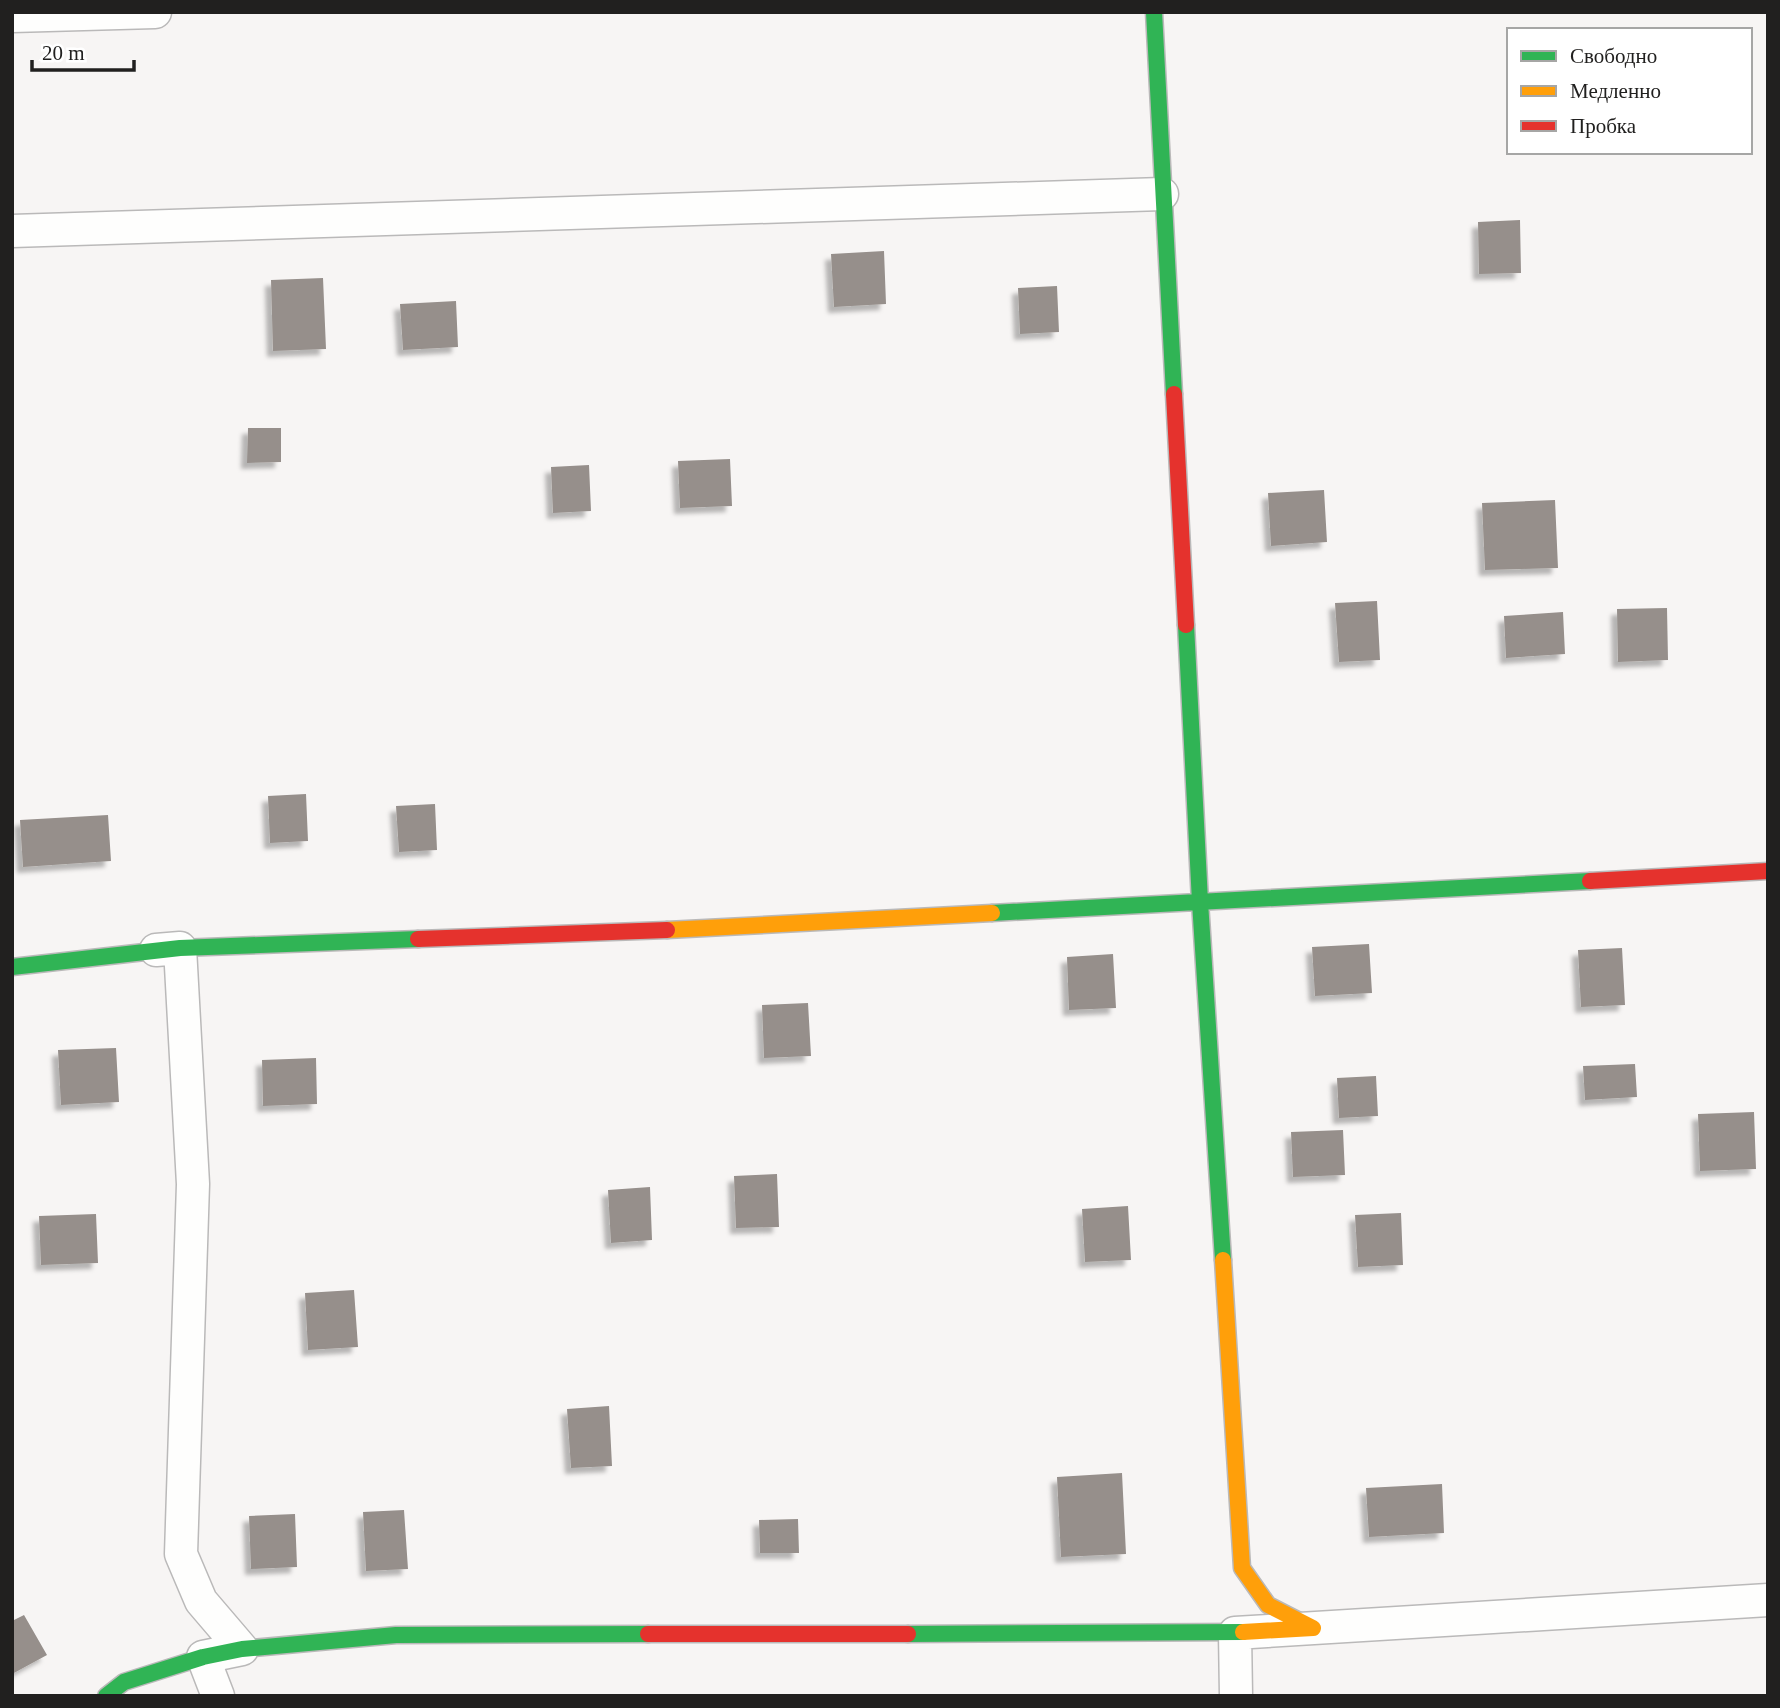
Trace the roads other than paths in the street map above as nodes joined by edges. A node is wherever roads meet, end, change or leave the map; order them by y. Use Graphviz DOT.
graph roads {
  1 [pos="155,12"];
  2 [pos="1154,12"];
  3 [pos="12,16"];
  4 [pos="1162,194"];
  5 [pos="12,231"];
  6 [pos="1768,871"];
  7 [pos="1200,902"];
  8 [pos="180,948"];
  9 [pos="12,967"];
  10 [pos="1768,1600"];
  11 [pos="1313,1628"];
  12 [pos="1235,1633"];
  13 [pos="242,1649"];
  14 [pos="203,1657"];
  15 [pos="106,1696"];
  16 [pos="218,1696"];
  17 [pos="1236,1696"];
  1 -- 3 [label="street"];
  2 -- 4 [label="street"];
  4 -- 5 [label="street"];
  4 -- 7 [label="street"];
  6 -- 7 [label="street"];
  7 -- 8 [label="street"];
  7 -- 11 [label="street"];
  8 -- 9 [label="street"];
  8 -- 13 [label="street"];
  10 -- 11 [label="street"];
  11 -- 12 [label="street"];
  12 -- 13 [label="street"];
  12 -- 17 [label="street"];
  13 -- 14 [label="street"];
  14 -- 15 [label="street"];
  14 -- 16 [label="street"];
}
